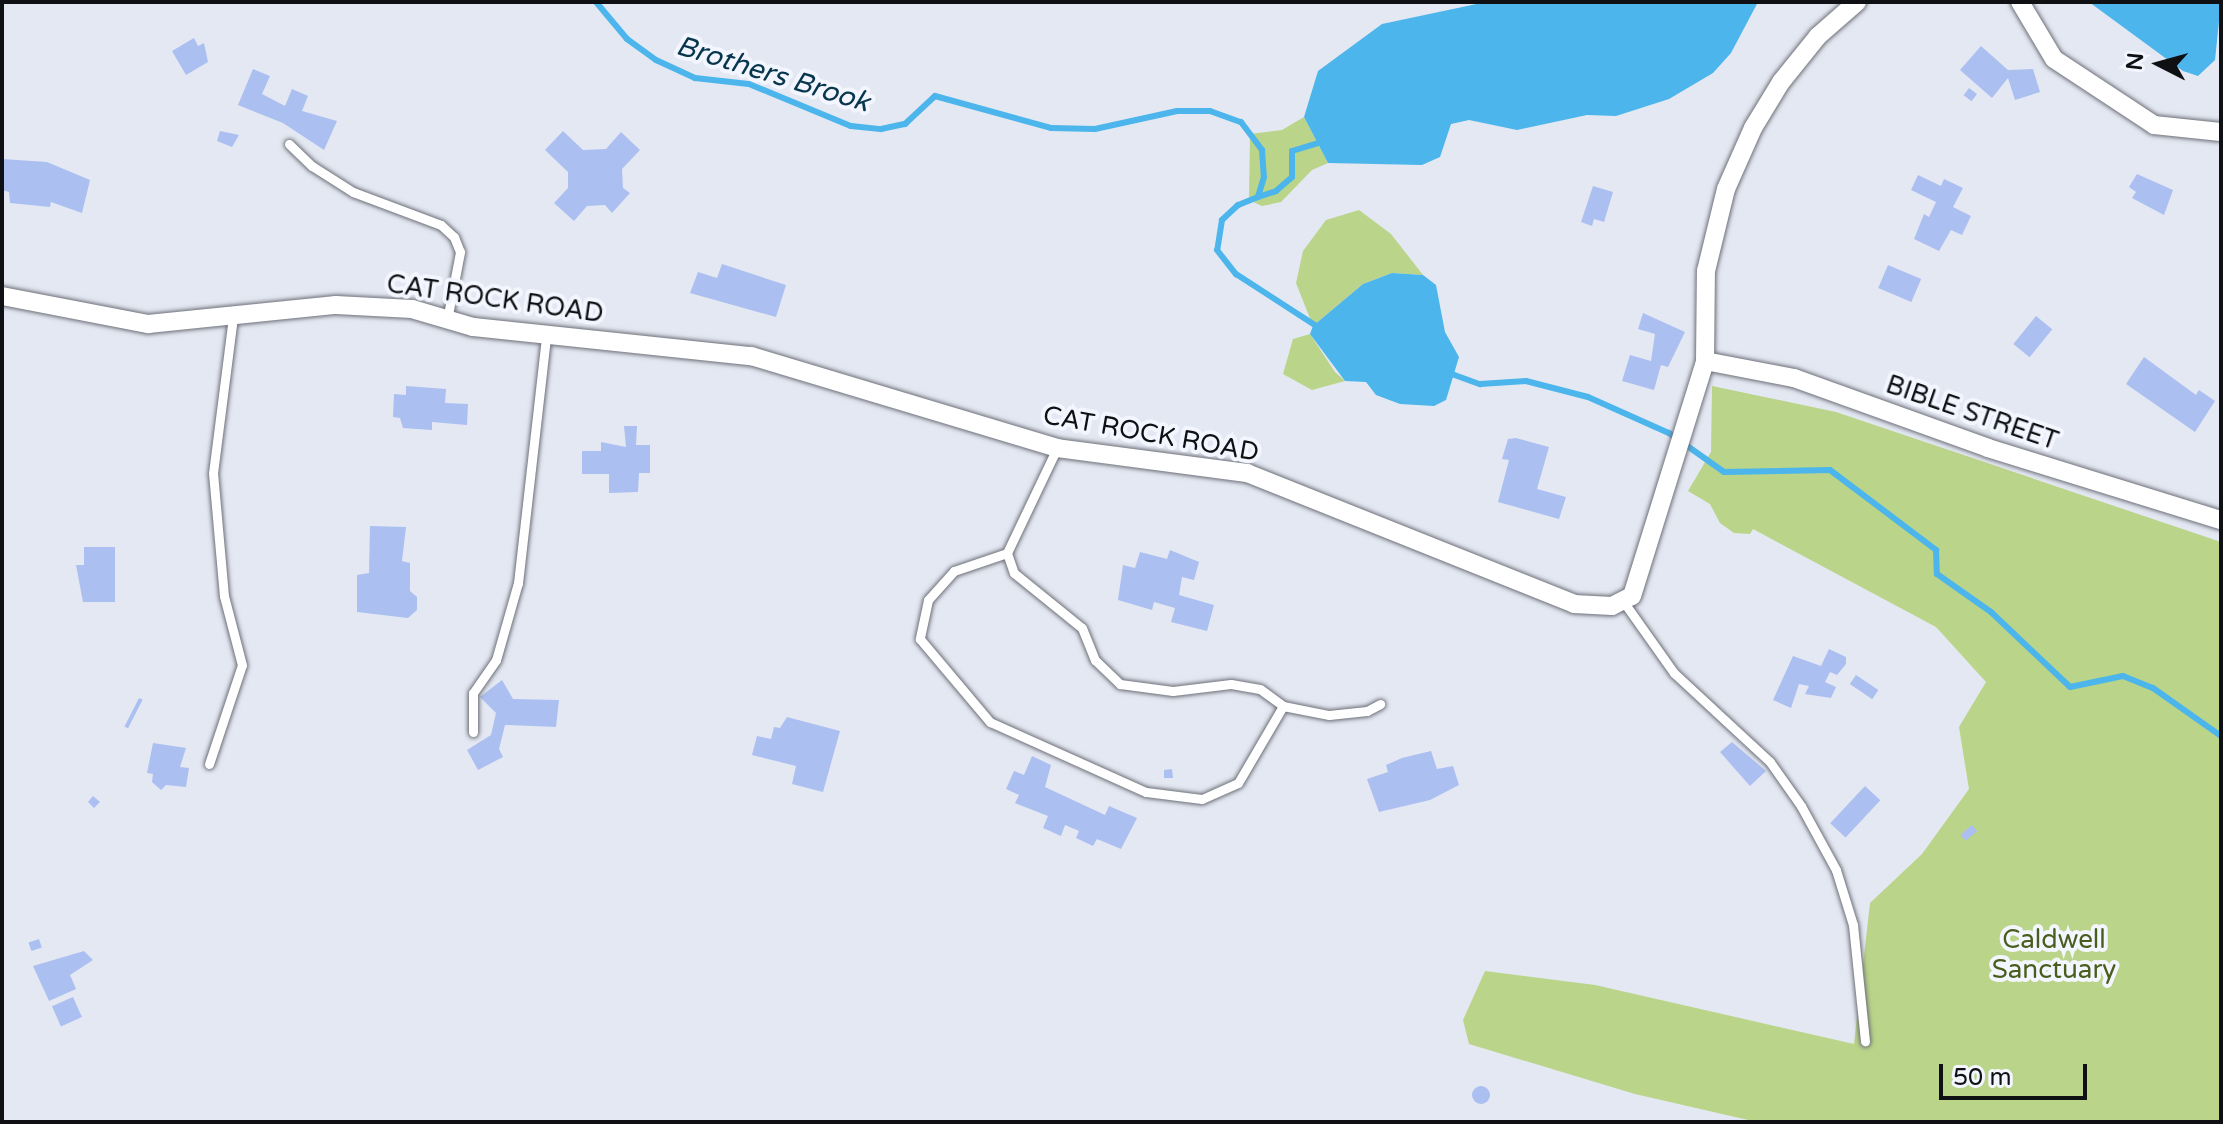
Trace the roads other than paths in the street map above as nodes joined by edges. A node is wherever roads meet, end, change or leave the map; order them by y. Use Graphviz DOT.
graph roads {
  1 [pos="1857,2"];
  2 [pos="2020,2"];
  3 [pos="2221,132"];
  4 [pos="289,144"];
  5 [pos="2,296"];
  6 [pos="233,316"];
  7 [pos="447,320"];
  8 [pos="546,337"];
  9 [pos="1705,361"];
  10 [pos="1057,448"];
  11 [pos="2221,520"];
  12 [pos="1007,553"];
  13 [pos="1623,601"];
  14 [pos="1380,704"];
  15 [pos="1283,706"];
  16 [pos="473,732"];
  17 [pos="209,764"];
  18 [pos="1865,1041"];
  1 -- 9 [label="street"];
  2 -- 3 [label="street"];
  4 -- 7 [label="lane"];
  5 -- 6 [label="street, CAT ROCK ROAD"];
  6 -- 7 [label="street, CAT ROCK ROAD"];
  6 -- 17 [label="lane"];
  7 -- 8 [label="street, CAT ROCK ROAD"];
  8 -- 10 [label="street, CAT ROCK ROAD"];
  8 -- 16 [label="lane"];
  9 -- 11 [label="street, BIBLE STREET"];
  9 -- 13 [label="street"];
  10 -- 12 [label="lane"];
  10 -- 13 [label="street, CAT ROCK ROAD"];
  12 -- 15 [label="lane"];
  12 -- 15 [label="lane"];
  13 -- 18 [label="lane"];
  14 -- 15 [label="lane"];
}
